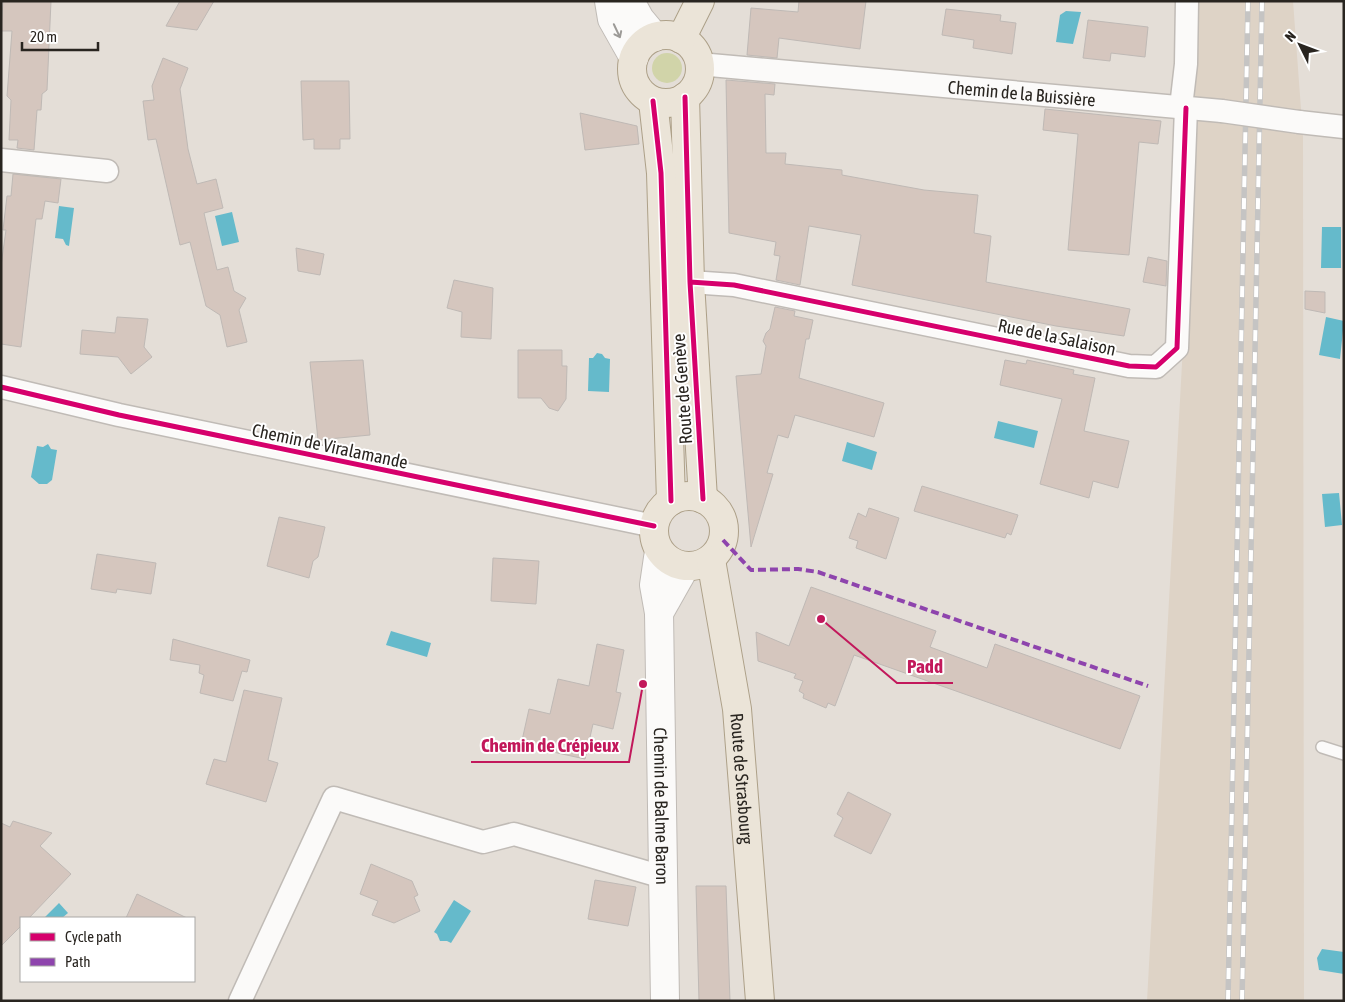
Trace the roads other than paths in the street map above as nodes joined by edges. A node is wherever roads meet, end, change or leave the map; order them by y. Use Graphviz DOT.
graph roads {
  1 [pos="609,1"];
  2 [pos="630,1"];
  3 [pos="700,1"];
  4 [pos="1187,1"];
  5 [pos="668,38"];
  6 [pos="634,58"];
  7 [pos="699,64"];
  8 [pos="685,97"];
  9 [pos="653,101"];
  10 [pos="1184,108"];
  11 [pos="1344,127"];
  12 [pos="1,160"];
  13 [pos="107,171"];
  14 [pos="690,282"];
  15 [pos="1,387"];
  16 [pos="703,499"];
  17 [pos="671,501"];
  18 [pos="657,538"];
  19 [pos="710,560"];
  20 [pos="685,567"];
  21 [pos="659,613"];
  22 [pos="1322,746"];
  23 [pos="1344,754"];
  24 [pos="664,878"];
  25 [pos="240,1001"];
  26 [pos="665,1001"];
  27 [pos="760,1001"];
  1 -- 6 [label="street, one-way"];
  2 -- 5 [label="street"];
  3 -- 5 [label="main road"];
  4 -- 10 [label="street, Rue de la Salaison"];
  5 -- 6 [label="main road"];
  5 -- 7 [label="main road"];
  6 -- 9 [label="main road"];
  7 -- 8 [label="main road"];
  7 -- 10 [label="street, Chemin de la Buissière"];
  8 -- 9 [label="main road"];
  8 -- 14 [label="main road, Route de Genève"];
  9 -- 17 [label="main road, Route de Genève"];
  10 -- 11 [label="street, Chemin de la Buissière, bridge"];
  10 -- 14 [label="street, Rue de la Salaison"];
  12 -- 13 [label="street"];
  14 -- 16 [label="main road, Route de Genève"];
  15 -- 18 [label="street, Chemin de Viralamande"];
  16 -- 17 [label="main road"];
  16 -- 19 [label="main road"];
  17 -- 18 [label="main road"];
  18 -- 20 [label="main road"];
  18 -- 21 [label="street, Chemin de Balme Baron"];
  19 -- 20 [label="main road"];
  19 -- 27 [label="main road, Route de Strasbourg"];
  20 -- 21 [label="street"];
  21 -- 24 [label="street, Chemin de Balme Baron"];
  22 -- 23 [label="lane"];
  24 -- 25 [label="street"];
  24 -- 26 [label="street, Chemin de Balme Baron"];
}
